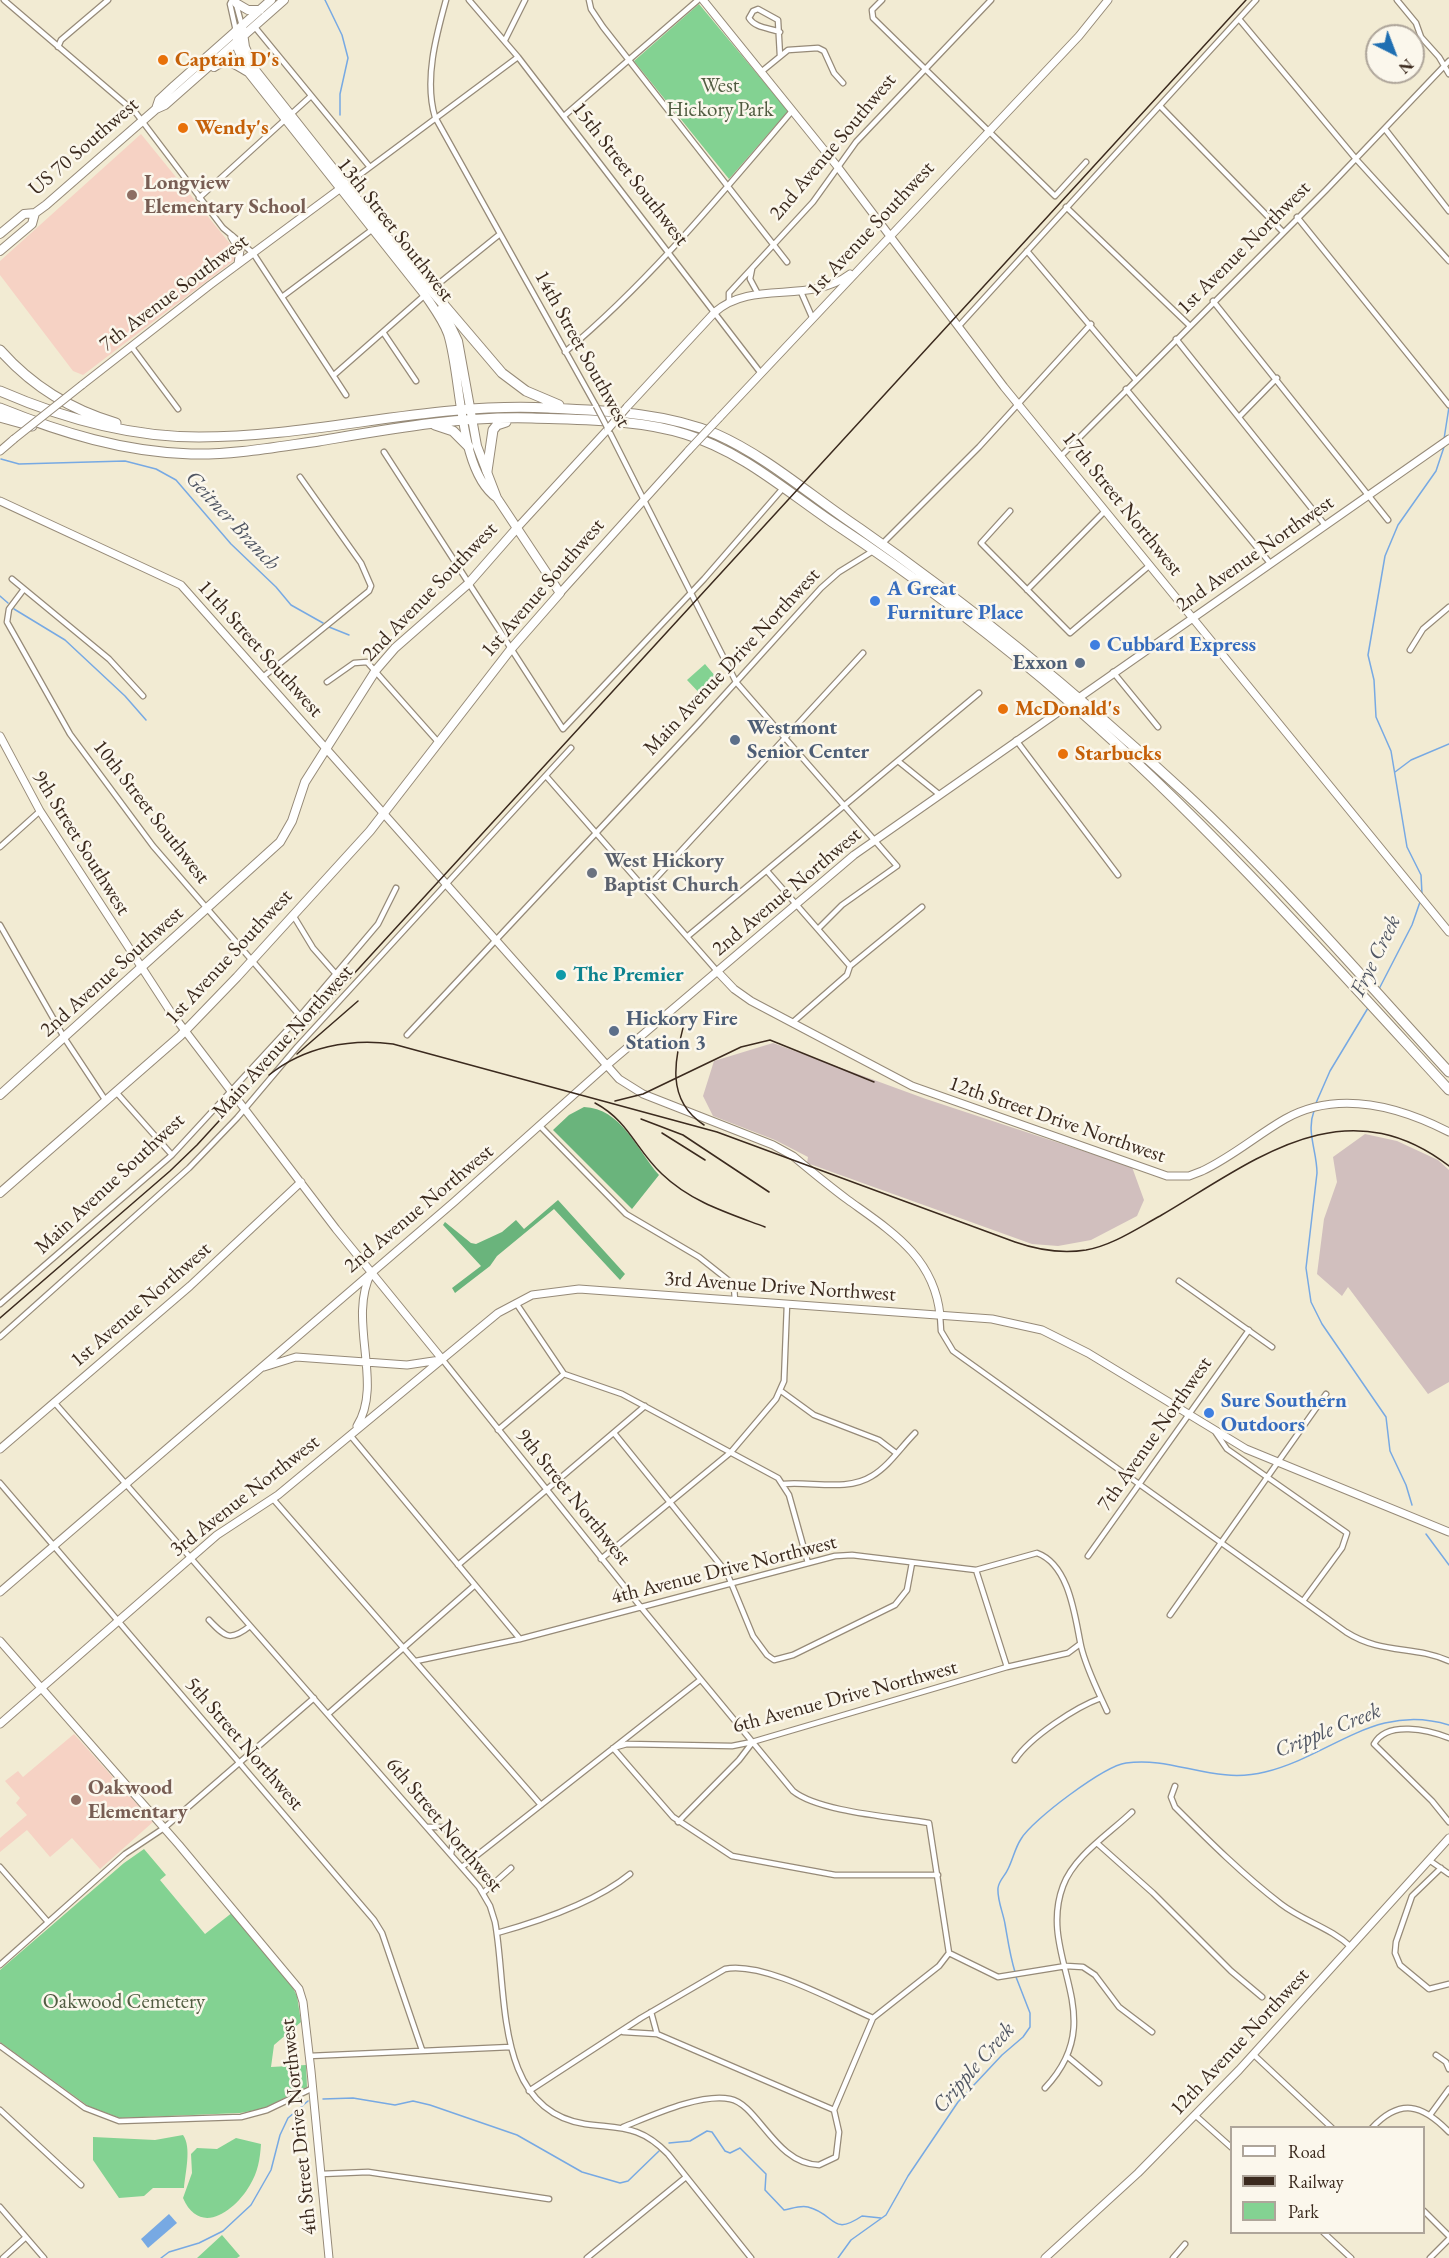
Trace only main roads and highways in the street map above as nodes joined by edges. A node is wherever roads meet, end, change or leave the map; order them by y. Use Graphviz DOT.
graph roads {
  1 [pos="271,0"];
  2 [pos="284,0"];
  3 [pos="703,0"];
  4 [pos="1108,0"];
  5 [pos="233,1"];
  6 [pos="260,10"];
  7 [pos="240,33"];
  8 [pos="249,72"];
  9 [pos="182,91"];
  10 [pos="156,109"];
  11 [pos="288,117"];
  12 [pos="343,187"];
  13 [pos="35,213"];
  14 [pos="376,227"];
  15 [pos="0,234"];
  16 [pos="888,236"];
  17 [pos="232,237"];
  18 [pos="0,251"];
  19 [pos="865,261"];
  20 [pos="238,264"];
  21 [pos="421,278"];
  22 [pos="428,292"];
  23 [pos="0,350"];
  24 [pos="0,391"];
  25 [pos="0,408"];
  26 [pos="466,408"];
  27 [pos="573,410"];
  28 [pos="0,417"];
  29 [pos="530,418"];
  30 [pos="468,420"];
  31 [pos="424,424"];
  32 [pos="219,436"];
  33 [pos="80,437"];
  34 [pos="1449,439"];
  35 [pos="469,447"];
  36 [pos="0,451"];
  37 [pos="487,471"];
  38 [pos="497,498"];
  39 [pos="0,501"];
  40 [pos="517,528"];
  41 [pos="878,547"];
  42 [pos="560,592"];
  43 [pos="1193,617"];
  44 [pos="1079,697"];
  45 [pos="1070,703"];
  46 [pos="0,736"];
  47 [pos="325,747"];
  48 [pos="386,812"];
  49 [pos="1449,932"];
  50 [pos="141,970"];
  51 [pos="717,971"];
  52 [pos="184,1032"];
  53 [pos="607,1065"];
  54 [pos="1449,1072"];
  55 [pos="1449,1090"];
  56 [pos="0,1095"];
  57 [pos="243,1110"];
  58 [pos="1449,1131"];
  59 [pos="301,1182"];
  60 [pos="0,1193"];
  61 [pos="311,1196"];
  62 [pos="278,1204"];
  63 [pos="372,1272"];
  64 [pos="516,1303"];
  65 [pos="940,1316"];
  66 [pos="442,1359"];
  67 [pos="364,1362"];
  68 [pos="259,1370"];
  69 [pos="350,1435"];
  70 [pos="0,1449"];
  71 [pos="1449,1532"];
  72 [pos="0,1592"];
  73 [pos="0,1641"];
  74 [pos="41,1688"];
  75 [pos="0,1724"];
  76 [pos="1449,1838"];
  77 [pos="1049,2257"];
  78 [pos="329,2258"];
  1 -- 6 [label="main road, US 70 Southwest"];
  2 -- 7 [label="main road, US 70 Southwest"];
  3 -- 16 [label="main road, 17th Street Northwest"];
  4 -- 16 [label="main road, 1st Avenue Southwest"];
  5 -- 6 [label="main road"];
  6 -- 7 [label="main road, US 70 Southwest"];
  7 -- 8 [label="main road, 13th Street Southwest"];
  7 -- 9 [label="main road, US 70 Southwest"];
  7 -- 10 [label="main road, US 70 Southwest"];
  7 -- 11 [label="main road, 13th Street Southwest"];
  8 -- 9 [label="main road"];
  8 -- 11 [label="main road, 13th Street Southwest"];
  9 -- 10 [label="main road, US 70 Southwest"];
  10 -- 13 [label="main road, US 70 Southwest"];
  11 -- 12 [label="main road, 13th Street Southwest"];
  12 -- 14 [label="main road, 13th Street Southwest"];
  12 -- 20 [label="main road, 7th Avenue Southwest"];
  13 -- 15 [label="main road, US 70 Southwest"];
  13 -- 18 [label="main road, US 70 Southwest"];
  14 -- 21 [label="main road, 13th Street Southwest"];
  14 -- 22 [label="main road, 13th Street Southwest"];
  16 -- 19 [label="main road, 1st Avenue Southwest"];
  16 -- 43 [label="main road, 17th Street Northwest"];
  17 -- 20 [label="main road"];
  19 -- 40 [label="main road, 2nd Avenue Southwest, bridge"];
  19 -- 42 [label="main road, 1st Avenue Southwest, bridge"];
  20 -- 36 [label="main road, 7th Avenue Southwest, bridge"];
  21 -- 22 [label="highway"];
  21 -- 26 [label="main road, 13th Street Southwest"];
  22 -- 26 [label="main road, 13th Street Southwest"];
  22 -- 27 [label="highway"];
  23 -- 32 [label="highway"];
  24 -- 32 [label="highway"];
  25 -- 33 [label="highway"];
  26 -- 27 [label="highway"];
  26 -- 30 [label="main road, 13th Street Southwest"];
  26 -- 32 [label="highway"];
  27 -- 41 [label="highway"];
  28 -- 33 [label="highway"];
  29 -- 30 [label="highway"];
  29 -- 37 [label="highway"];
  29 -- 41 [label="highway"];
  30 -- 31 [label="highway"];
  30 -- 35 [label="main road, 13th Street Southwest"];
  30 -- 37 [label="main road, 13th Street Southwest"];
  31 -- 33 [label="highway"];
  31 -- 35 [label="highway"];
  34 -- 43 [label="main road, 2nd Avenue Northwest"];
  35 -- 38 [label="main road, 13th Street Southwest"];
  37 -- 38 [label="main road, 13th Street Southwest"];
  38 -- 40 [label="main road, 13th Street Southwest"];
  39 -- 47 [label="main road, 11th Street Southwest"];
  40 -- 42 [label="main road, 13th Street Southwest"];
  40 -- 47 [label="main road, 2nd Avenue Southwest"];
  41 -- 44 [label="highway"];
  41 -- 45 [label="highway"];
  42 -- 48 [label="main road, 1st Avenue Southwest"];
  43 -- 44 [label="main road, 2nd Avenue Northwest"];
  43 -- 49 [label="main road, 17th Street Northwest"];
  44 -- 45 [label="main road, 2nd Avenue Northwest"];
  44 -- 54 [label="highway"];
  45 -- 51 [label="main road, 2nd Avenue Northwest"];
  45 -- 55 [label="highway"];
  46 -- 50 [label="main road, 9th Street Southwest"];
  47 -- 48 [label="main road, 11th Street Southwest"];
  47 -- 50 [label="main road, 2nd Avenue Southwest"];
  48 -- 52 [label="main road, 1st Avenue Southwest"];
  48 -- 53 [label="main road, 11th Street Southwest"];
  50 -- 52 [label="main road, 9th Street Southwest"];
  50 -- 56 [label="main road, 2nd Avenue Southwest"];
  51 -- 53 [label="main road, 2nd Avenue Northwest"];
  51 -- 58 [label="main road, 12th Street Drive Northwest"];
  52 -- 57 [label="main road, 9th Street Southwest"];
  52 -- 60 [label="main road, 1st Avenue Southwest"];
  53 -- 63 [label="main road, 2nd Avenue Northwest"];
  53 -- 65 [label="main road, 11th Street Southwest"];
  57 -- 59 [label="main road, 9th Street Northwest"];
  59 -- 61 [label="main road, 9th Street Northwest"];
  59 -- 62 [label="main road, 1st Avenue Northwest"];
  61 -- 62 [label="main road"];
  61 -- 63 [label="main road, 9th Street Northwest"];
  62 -- 70 [label="main road, 1st Avenue Northwest"];
  63 -- 66 [label="main road, 9th Street Northwest"];
  63 -- 67 [label="main road"];
  63 -- 68 [label="main road, 2nd Avenue Northwest"];
  64 -- 65 [label="main road, 3rd Avenue Drive Northwest"];
  64 -- 66 [label="main road, 3rd Avenue Northwest"];
  65 -- 71 [label="main road, 3rd Avenue Drive Northwest"];
  66 -- 67 [label="main road"];
  66 -- 69 [label="main road, 3rd Avenue Northwest"];
  67 -- 68 [label="main road"];
  67 -- 69 [label="main road"];
  68 -- 72 [label="main road, 2nd Avenue Northwest"];
  69 -- 74 [label="main road, 3rd Avenue Northwest"];
  73 -- 74 [label="main road"];
  74 -- 75 [label="main road, 3rd Avenue Northwest"];
  74 -- 78 [label="main road, 4th Street Drive Northwest"];
  76 -- 77 [label="main road, 12th Avenue Northwest"];
}
